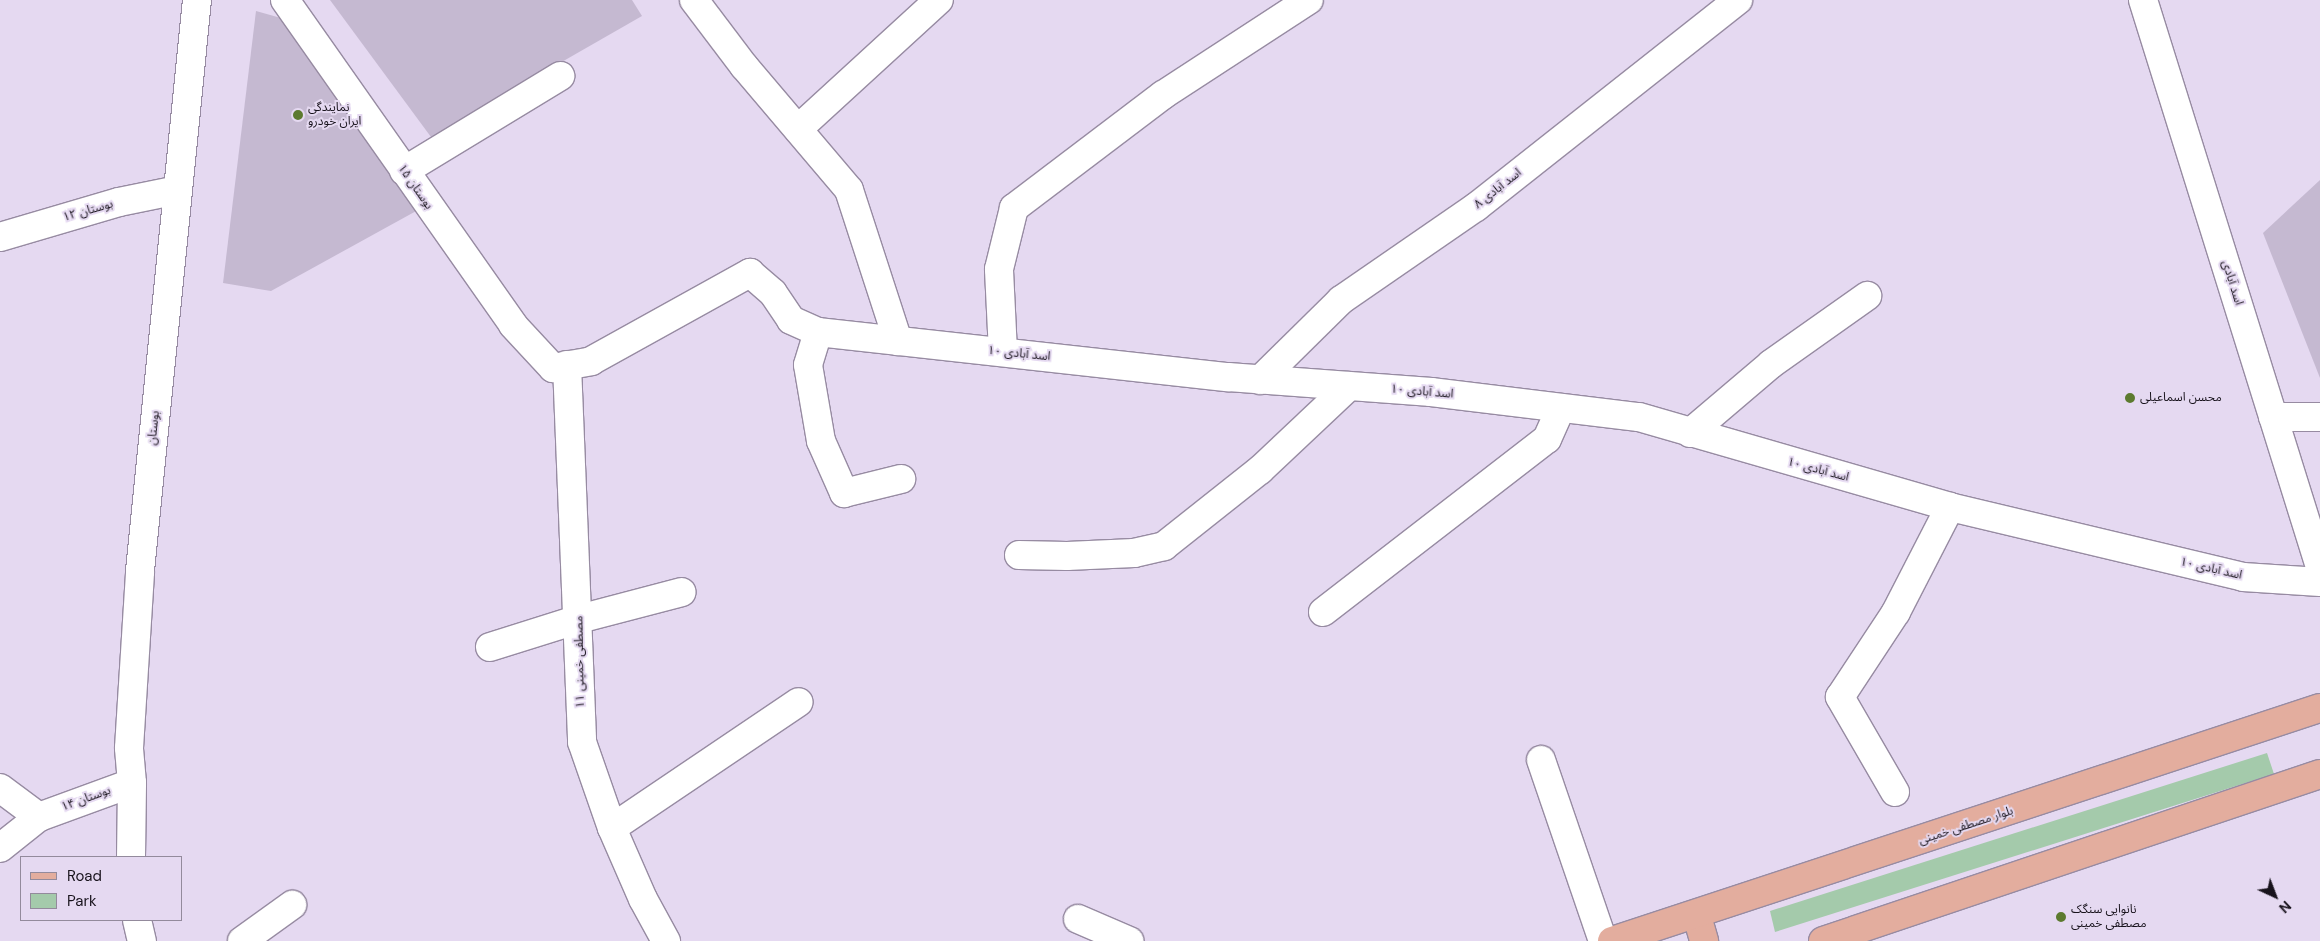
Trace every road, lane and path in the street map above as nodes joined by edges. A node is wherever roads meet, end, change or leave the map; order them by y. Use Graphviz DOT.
graph roads {
  1 [pos="196,0"];
  2 [pos="285,0"];
  3 [pos="694,0"];
  4 [pos="939,0"];
  5 [pos="1309,0"];
  6 [pos="1738,0"];
  7 [pos="2143,0"];
  8 [pos="560,76"];
  9 [pos="798,129"];
  10 [pos="404,171"];
  11 [pos="178,190"];
  12 [pos="0,237"];
  13 [pos="1867,296"];
  14 [pos="818,332"];
  15 [pos="898,341"];
  16 [pos="1003,352"];
  17 [pos="560,367"];
  18 [pos="1260,380"];
  19 [pos="1349,386"];
  20 [pos="1561,408"];
  21 [pos="2274,417"];
  22 [pos="2320,417"];
  23 [pos="1690,433"];
  24 [pos="901,480"];
  25 [pos="1950,507"];
  26 [pos="1018,554"];
  27 [pos="2320,567"];
  28 [pos="2320,582"];
  29 [pos="682,592"];
  30 [pos="1323,612"];
  31 [pos="579,619"];
  32 [pos="490,648"];
  33 [pos="799,702"];
  34 [pos="2320,708"];
  35 [pos="1540,760"];
  36 [pos="2320,774"];
  37 [pos="132,783"];
  38 [pos="0,788"];
  39 [pos="1895,792"];
  40 [pos="39,817"];
  41 [pos="612,828"];
  42 [pos="0,848"];
  43 [pos="131,856"];
  44 [pos="292,905"];
  45 [pos="1078,919"];
  46 [pos="136,921"];
  47 [pos="1700,928"];
  48 [pos="142,941"];
  49 [pos="242,941"];
  50 [pos="666,941"];
  51 [pos="1129,941"];
  52 [pos="1603,941"];
  53 [pos="1612,941"];
  54 [pos="1823,941"];
  1 -- 11 [label="street, بوستان"];
  2 -- 10 [label="street, بوستان ۱۵"];
  3 -- 9 [label="street"];
  4 -- 9 [label="street"];
  5 -- 16 [label="street"];
  6 -- 18 [label="street, اسد آبادی ۸"];
  7 -- 21 [label="street, اسد آبادی"];
  8 -- 10 [label="street"];
  9 -- 15 [label="street"];
  10 -- 17 [label="street, بوستان ۱۵"];
  11 -- 12 [label="street, ۱۲ بوستان"];
  11 -- 37 [label="street, بوستان"];
  13 -- 23 [label="street"];
  14 -- 15 [label="street, اسد آبادی ۱۰"];
  14 -- 17 [label="street, اسد آبادی ۱۰"];
  14 -- 24 [label="street"];
  15 -- 16 [label="street, اسد آبادی ۱۰"];
  16 -- 18 [label="street, اسد آبادی ۱۰"];
  17 -- 31 [label="street, مصطفی خمینی ۱۱"];
  18 -- 19 [label="street, اسد آبادی ۱۰"];
  19 -- 20 [label="street, اسد آبادی ۱۰"];
  19 -- 26 [label="street"];
  20 -- 23 [label="street, اسد آبادی ۱۰"];
  20 -- 30 [label="street"];
  21 -- 22 [label="street"];
  21 -- 27 [label="street, اسد آبادی"];
  23 -- 25 [label="street, اسد آبادی ۱۰"];
  25 -- 28 [label="street, اسد آبادی ۱۰"];
  25 -- 39 [label="street"];
  29 -- 31 [label="street"];
  31 -- 32 [label="street"];
  31 -- 41 [label="street, مصطفی خمینی ۱۱"];
  33 -- 41 [label="street"];
  34 -- 47 [label="main road, بلوار مصطفی خمینی"];
  35 -- 52 [label="street"];
  36 -- 54 [label="main road"];
  37 -- 40 [label="street, بوستان ۱۴"];
  37 -- 43 [label="street, بوستان"];
  38 -- 40 [label="street"];
  40 -- 42 [label="street, بوستان ۱۴"];
  41 -- 50 [label="street, مصطفی خمینی ۱۱"];
  44 -- 49 [label="street"];
  45 -- 51 [label="street"];
  46 -- 48 [label="street"];
  47 -- 53 [label="main road, بلوار مصطفی خمینی"];
}
